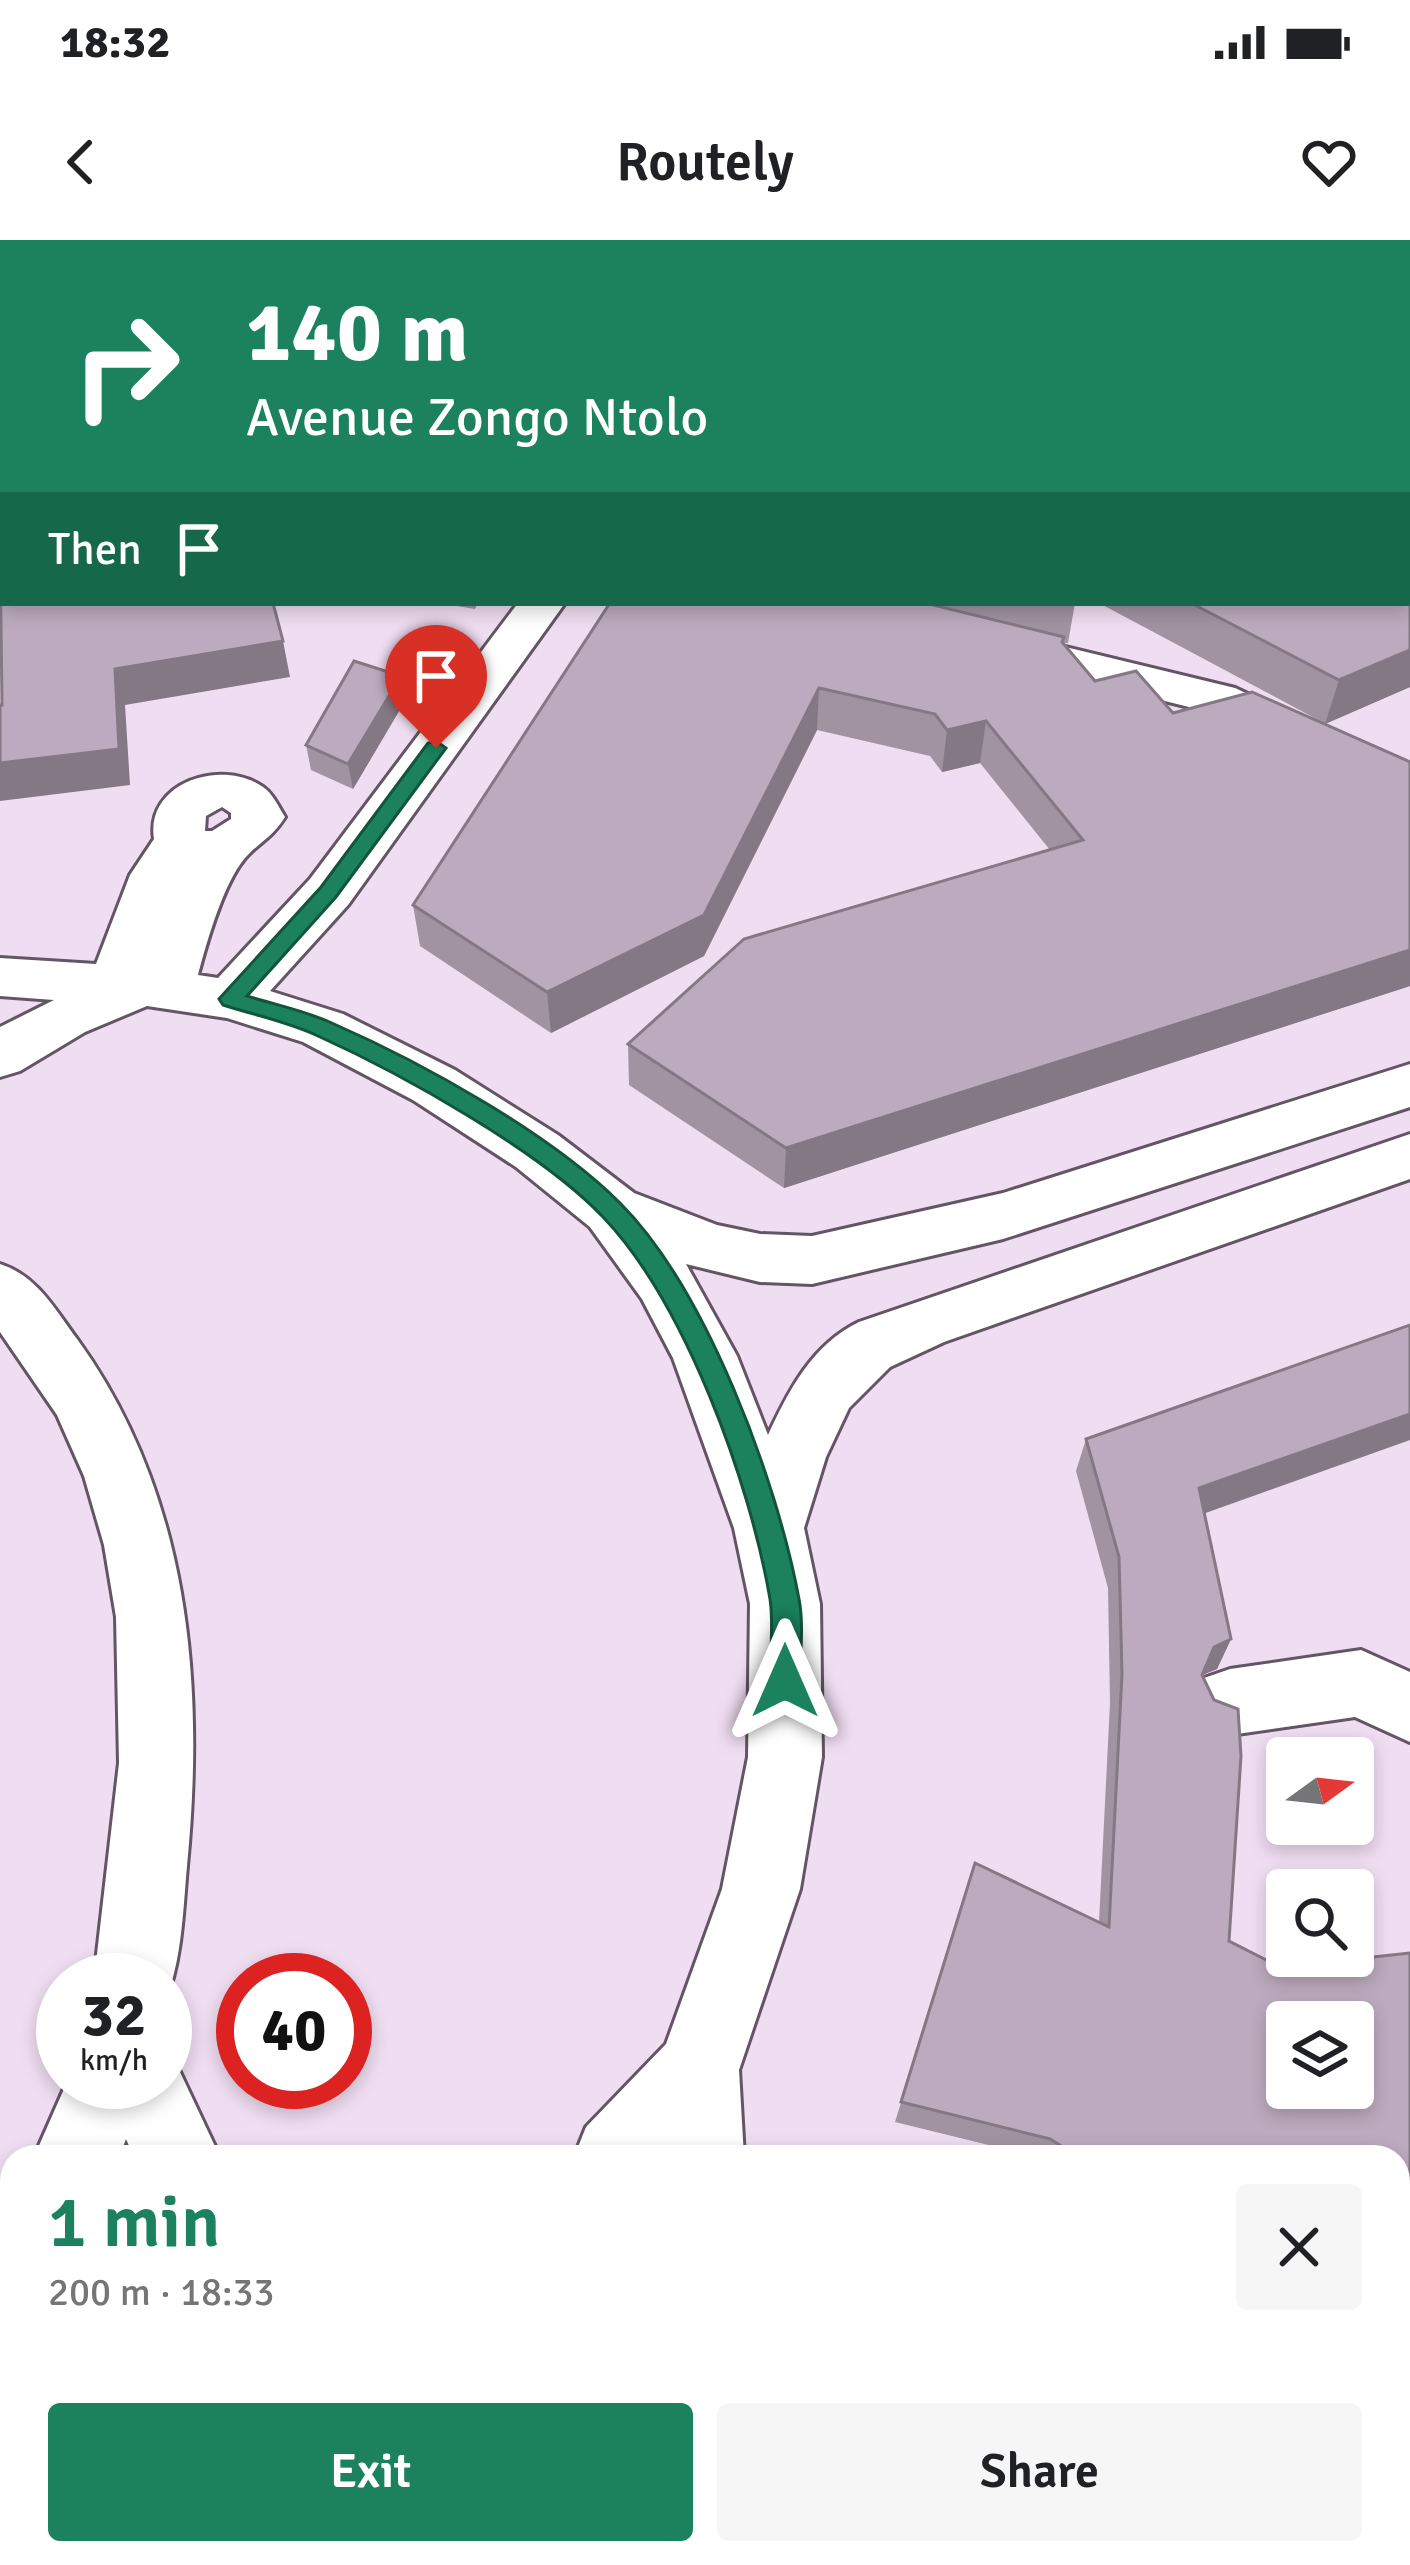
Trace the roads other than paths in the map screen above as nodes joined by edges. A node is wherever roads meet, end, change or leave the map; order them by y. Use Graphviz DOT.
graph roads {
  1 [pos="540,606"];
  2 [pos="839,606"];
  3 [pos="1410,791"];
  4 [pos="202,844"];
  5 [pos="0,977"];
  6 [pos="142,986"];
  7 [pos="231,999"];
  8 [pos="0,1057"];
  9 [pos="1410,1085"];
  10 [pos="1410,1156"];
  11 [pos="612,1210"];
  12 [pos="0,1288"];
  13 [pos="769,1528"];
  14 [pos="1230,1702"];
  15 [pos="1410,1709"];
  16 [pos="137,1953"];
  17 [pos="698,2070"];
  18 [pos="97,2109"];
  19 [pos="155,2109"];
  20 [pos="81,2145"];
  21 [pos="172,2145"];
  22 [pos="627,2145"];
  23 [pos="701,2145"];
  1 -- 7 [label="street"];
  2 -- 3 [label="street"];
  4 -- 6 [label="street"];
  5 -- 6 [label="street"];
  6 -- 7 [label="street"];
  6 -- 8 [label="street"];
  7 -- 11 [label="street"];
  9 -- 11 [label="street"];
  10 -- 13 [label="street"];
  11 -- 13 [label="street"];
  12 -- 16 [label="street"];
  13 -- 17 [label="street"];
  14 -- 15 [label="street"];
  17 -- 22 [label="street"];
  17 -- 23 [label="street"];
  18 -- 20 [label="street"];
  19 -- 21 [label="street"];
}
